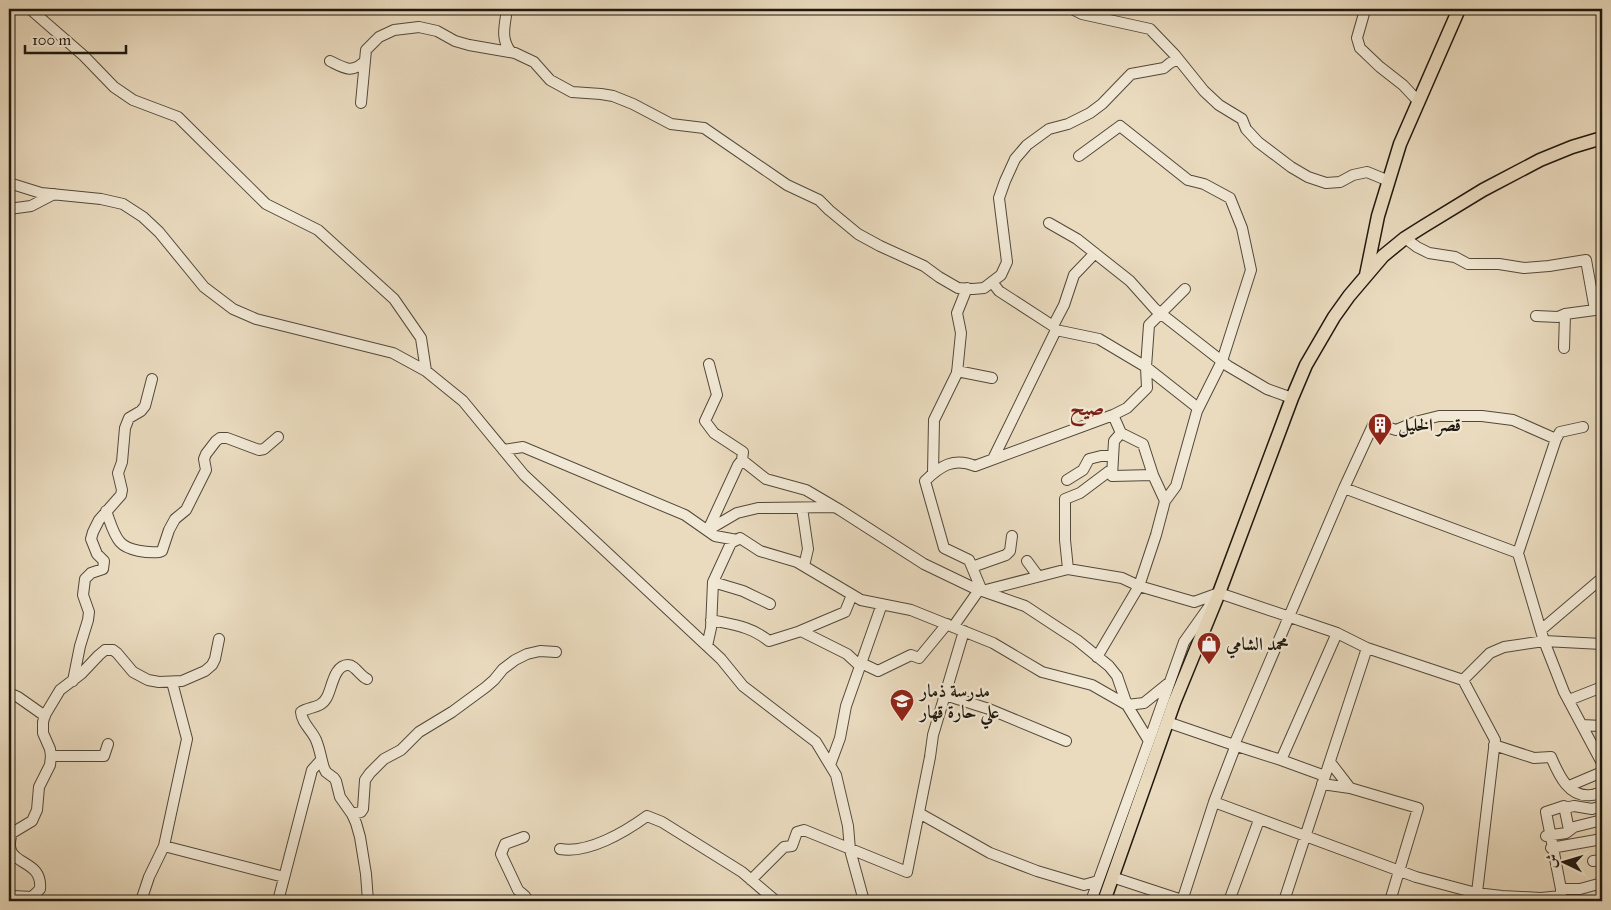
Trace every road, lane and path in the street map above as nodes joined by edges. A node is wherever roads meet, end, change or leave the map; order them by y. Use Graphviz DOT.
graph roads {
  1 [pos="30,9"];
  2 [pos="507,9"];
  3 [pos="1072,9"];
  4 [pos="1364,9"];
  5 [pos="1458,9"];
  6 [pos="511,52"];
  7 [pos="1178,59"];
  8 [pos="330,61"];
  9 [pos="364,61"];
  10 [pos="1418,101"];
  11 [pos="361,103"];
  12 [pos="1602,138"];
  13 [pos="1079,156"];
  14 [pos="1389,181"];
  15 [pos="9,183"];
  16 [pos="54,194"];
  17 [pos="9,210"];
  18 [pos="1049,223"];
  19 [pos="1405,238"];
  20 [pos="1095,253"];
  21 [pos="1366,275"];
  22 [pos="992,282"];
  23 [pos="967,288"];
  24 [pos="1185,289"];
  25 [pos="1161,313"];
  26 [pos="1565,314"];
  27 [pos="1536,316"];
  28 [pos="1054,328"];
  29 [pos="1564,348"];
  30 [pos="1222,361"];
  31 [pos="709,364"];
  32 [pos="1146,367"];
  33 [pos="957,370"];
  34 [pos="426,371"];
  35 [pos="152,378"];
  36 [pos="992,378"];
  37 [pos="1292,398"];
  38 [pos="1198,408"];
  39 [pos="1113,415"];
  40 [pos="1583,427"];
  41 [pos="1120,434"];
  42 [pos="278,437"];
  43 [pos="1556,439"];
  44 [pos="503,450"];
  45 [pos="1113,456"];
  46 [pos="742,460"];
  47 [pos="993,460"];
  48 [pos="1112,469"];
  49 [pos="933,473"];
  50 [pos="1153,475"];
  51 [pos="1067,480"];
  52 [pos="1344,488"];
  53 [pos="1165,501"];
  54 [pos="835,507"];
  55 [pos="802,508"];
  56 [pos="106,511"];
  57 [pos="708,530"];
  58 [pos="1012,536"];
  59 [pos="737,540"];
  60 [pos="1518,553"];
  61 [pos="1027,561"];
  62 [pos="804,566"];
  63 [pos="972,567"];
  64 [pos="1068,569"];
  65 [pos="1038,576"];
  66 [pos="1602,578"];
  67 [pos="713,582"];
  68 [pos="1139,586"];
  69 [pos="980,591"];
  70 [pos="1219,593"];
  71 [pos="852,595"];
  72 [pos="770,604"];
  73 [pos="882,604"];
  74 [pos="1290,617"];
  75 [pos="711,620"];
  76 [pos="950,625"];
  77 [pos="800,631"];
  78 [pos="964,631"];
  79 [pos="1337,633"];
  80 [pos="1542,636"];
  81 [pos="219,639"];
  82 [pos="1602,644"];
  83 [pos="707,646"];
  84 [pos="1367,648"];
  85 [pos="556,652"];
  86 [pos="1098,657"];
  87 [pos="861,665"];
  88 [pos="367,679"];
  89 [pos="1463,680"];
  90 [pos="73,681"];
  91 [pos="172,682"];
  92 [pos="1170,682"];
  93 [pos="1602,687"];
  94 [pos="9,693"];
  95 [pos="945,695"];
  96 [pos="1569,700"];
  97 [pos="1126,705"];
  98 [pos="44,716"];
  99 [pos="1167,722"];
  100 [pos="1582,725"];
  101 [pos="1602,726"];
  102 [pos="1150,741"];
  103 [pos="1066,742"];
  104 [pos="108,744"];
  105 [pos="1234,745"];
  106 [pos="1494,745"];
  107 [pos="51,756"];
  108 [pos="1601,759"];
  109 [pos="321,760"];
  110 [pos="1281,760"];
  111 [pos="1330,762"];
  112 [pos="830,765"];
  113 [pos="1602,772"];
  114 [pos="1323,780"];
  115 [pos="1568,786"];
  116 [pos="1350,788"];
  117 [pos="1602,791"];
  118 [pos="1589,795"];
  119 [pos="1214,802"];
  120 [pos="1602,806"];
  121 [pos="1565,808"];
  122 [pos="1592,809"];
  123 [pos="919,813"];
  124 [pos="352,814"];
  125 [pos="1259,820"];
  126 [pos="1602,820"];
  127 [pos="1569,830"];
  128 [pos="1548,836"];
  129 [pos="524,837"];
  130 [pos="1305,837"];
  131 [pos="1602,839"];
  132 [pos="164,846"];
  133 [pos="1552,848"];
  134 [pos="560,849"];
  135 [pos="850,850"];
  136 [pos="1399,870"];
  137 [pos="284,877"];
  138 [pos="1112,877"];
  139 [pos="751,880"];
  140 [pos="1098,881"];
  141 [pos="1602,883"];
  142 [pos="1561,895"];
  143 [pos="1476,897"];
  144 [pos="1541,899"];
  145 [pos="9,900"];
  146 [pos="141,901"];
  147 [pos="278,901"];
  148 [pos="368,901"];
  149 [pos="528,901"];
  150 [pos="776,901"];
  151 [pos="864,901"];
  152 [pos="1091,901"];
  153 [pos="1104,901"];
  154 [pos="1183,901"];
  155 [pos="1228,901"];
  156 [pos="1284,901"];
  157 [pos="1390,901"];
  1 -- 34 [label="street"];
  2 -- 6 [label="street"];
  3 -- 7 [label="street"];
  4 -- 10 [label="street"];
  5 -- 10 [label="main road"];
  6 -- 9 [label="street"];
  6 -- 23 [label="street"];
  7 -- 14 [label="street"];
  7 -- 22 [label="street"];
  8 -- 9 [label="street"];
  9 -- 11 [label="street"];
  10 -- 14 [label="main road"];
  12 -- 19 [label="main road"];
  13 -- 30 [label="street"];
  14 -- 21 [label="main road"];
  15 -- 16 [label="street"];
  16 -- 17 [label="street"];
  16 -- 34 [label="street"];
  18 -- 20 [label="street"];
  19 -- 21 [label="main road"];
  19 -- 26 [label="street"];
  20 -- 25 [label="street"];
  20 -- 28 [label="street"];
  21 -- 37 [label="main road"];
  22 -- 23 [label="street"];
  22 -- 28 [label="street"];
  23 -- 33 [label="street"];
  24 -- 25 [label="street"];
  25 -- 30 [label="street"];
  25 -- 32 [label="street"];
  26 -- 27 [label="street"];
  26 -- 29 [label="street"];
  28 -- 32 [label="street"];
  28 -- 47 [label="street"];
  30 -- 37 [label="street"];
  30 -- 38 [label="street"];
  31 -- 46 [label="street"];
  32 -- 38 [label="street"];
  32 -- 39 [label="street"];
  33 -- 36 [label="street"];
  33 -- 49 [label="street"];
  34 -- 44 [label="street"];
  35 -- 56 [label="street"];
  37 -- 70 [label="main road"];
  38 -- 53 [label="street"];
  39 -- 41 [label="street"];
  39 -- 47 [label="street"];
  40 -- 43 [label="street"];
  41 -- 45 [label="street"];
  41 -- 50 [label="street"];
  42 -- 56 [label="street"];
  43 -- 52 [label="street"];
  43 -- 60 [label="street"];
  44 -- 57 [label="street"];
  44 -- 83 [label="street"];
  45 -- 48 [label="street"];
  45 -- 51 [label="street"];
  46 -- 54 [label="street"];
  46 -- 57 [label="street"];
  47 -- 49 [label="street"];
  48 -- 50 [label="street"];
  48 -- 64 [label="street"];
  49 -- 63 [label="street"];
  50 -- 53 [label="street"];
  52 -- 60 [label="street"];
  52 -- 74 [label="street"];
  53 -- 68 [label="street"];
  54 -- 55 [label="street"];
  54 -- 69 [label="street"];
  55 -- 57 [label="street"];
  55 -- 62 [label="street"];
  56 -- 90 [label="street"];
  57 -- 59 [label="street"];
  58 -- 63 [label="street"];
  59 -- 62 [label="street"];
  59 -- 67 [label="street"];
  60 -- 80 [label="street"];
  61 -- 65 [label="street"];
  62 -- 71 [label="street"];
  63 -- 69 [label="street"];
  64 -- 65 [label="street"];
  64 -- 68 [label="street"];
  65 -- 69 [label="street"];
  66 -- 80 [label="street"];
  67 -- 72 [label="street"];
  67 -- 75 [label="street"];
  68 -- 70 [label="street"];
  68 -- 86 [label="street"];
  69 -- 76 [label="street"];
  69 -- 86 [label="street"];
  70 -- 74 [label="street"];
  70 -- 92 [label="street"];
  70 -- 99 [label="main road"];
  71 -- 73 [label="street"];
  71 -- 77 [label="street"];
  73 -- 76 [label="street"];
  73 -- 87 [label="street"];
  74 -- 79 [label="street"];
  74 -- 105 [label="street"];
  75 -- 77 [label="street"];
  75 -- 83 [label="street"];
  76 -- 78 [label="street"];
  76 -- 87 [label="street"];
  77 -- 87 [label="street"];
  78 -- 95 [label="street"];
  78 -- 97 [label="street"];
  79 -- 84 [label="street"];
  79 -- 110 [label="street"];
  80 -- 82 [label="street"];
  80 -- 89 [label="street"];
  80 -- 96 [label="street"];
  81 -- 91 [label="street"];
  83 -- 112 [label="street"];
  84 -- 89 [label="street"];
  84 -- 111 [label="street"];
  85 -- 124 [label="street"];
  86 -- 97 [label="street"];
  87 -- 112 [label="street"];
  88 -- 109 [label="street"];
  89 -- 106 [label="street"];
  90 -- 91 [label="street"];
  90 -- 98 [label="street"];
  91 -- 132 [label="street"];
  92 -- 97 [label="street"];
  92 -- 102 [label="street"];
  93 -- 96 [label="street"];
  94 -- 98 [label="street"];
  95 -- 103 [label="street"];
  95 -- 123 [label="street"];
  96 -- 100 [label="street"];
  97 -- 102 [label="street"];
  98 -- 107 [label="street"];
  99 -- 105 [label="street"];
  99 -- 138 [label="main road"];
  100 -- 101 [label="street"];
  100 -- 108 [label="street"];
  102 -- 140 [label="street"];
  104 -- 107 [label="street"];
  105 -- 110 [label="street"];
  105 -- 119 [label="street"];
  106 -- 115 [label="street"];
  106 -- 143 [label="street"];
  107 -- 145 [label="street"];
  109 -- 124 [label="street"];
  109 -- 137 [label="street"];
  110 -- 114 [label="street"];
  111 -- 114 [label="street"];
  111 -- 116 [label="street"];
  112 -- 135 [label="street"];
  113 -- 115 [label="street"];
  114 -- 116 [label="street"];
  114 -- 130 [label="street"];
  115 -- 118 [label="street"];
  116 -- 136 [label="street"];
  117 -- 118 [label="street"];
  118 -- 122 [label="street"];
  119 -- 125 [label="street"];
  119 -- 154 [label="street"];
  120 -- 122 [label="street"];
  121 -- 122 [label="street"];
  121 -- 127 [label="street"];
  121 -- 128 [label="street"];
  123 -- 135 [label="street"];
  123 -- 140 [label="street"];
  124 -- 148 [label="street"];
  125 -- 130 [label="street"];
  125 -- 155 [label="street"];
  126 -- 127 [label="street"];
  127 -- 128 [label="street"];
  128 -- 133 [label="street"];
  129 -- 149 [label="street"];
  130 -- 136 [label="street"];
  130 -- 156 [label="street"];
  131 -- 133 [label="street"];
  132 -- 137 [label="street"];
  132 -- 146 [label="street"];
  133 -- 142 [label="street"];
  134 -- 139 [label="street"];
  135 -- 139 [label="street"];
  135 -- 151 [label="street"];
  136 -- 143 [label="street"];
  136 -- 157 [label="street"];
  137 -- 147 [label="street"];
  138 -- 153 [label="main road"];
  138 -- 154 [label="street"];
  139 -- 150 [label="street"];
  140 -- 152 [label="street"];
  141 -- 142 [label="street"];
  142 -- 144 [label="street"];
  143 -- 144 [label="street"];
}
